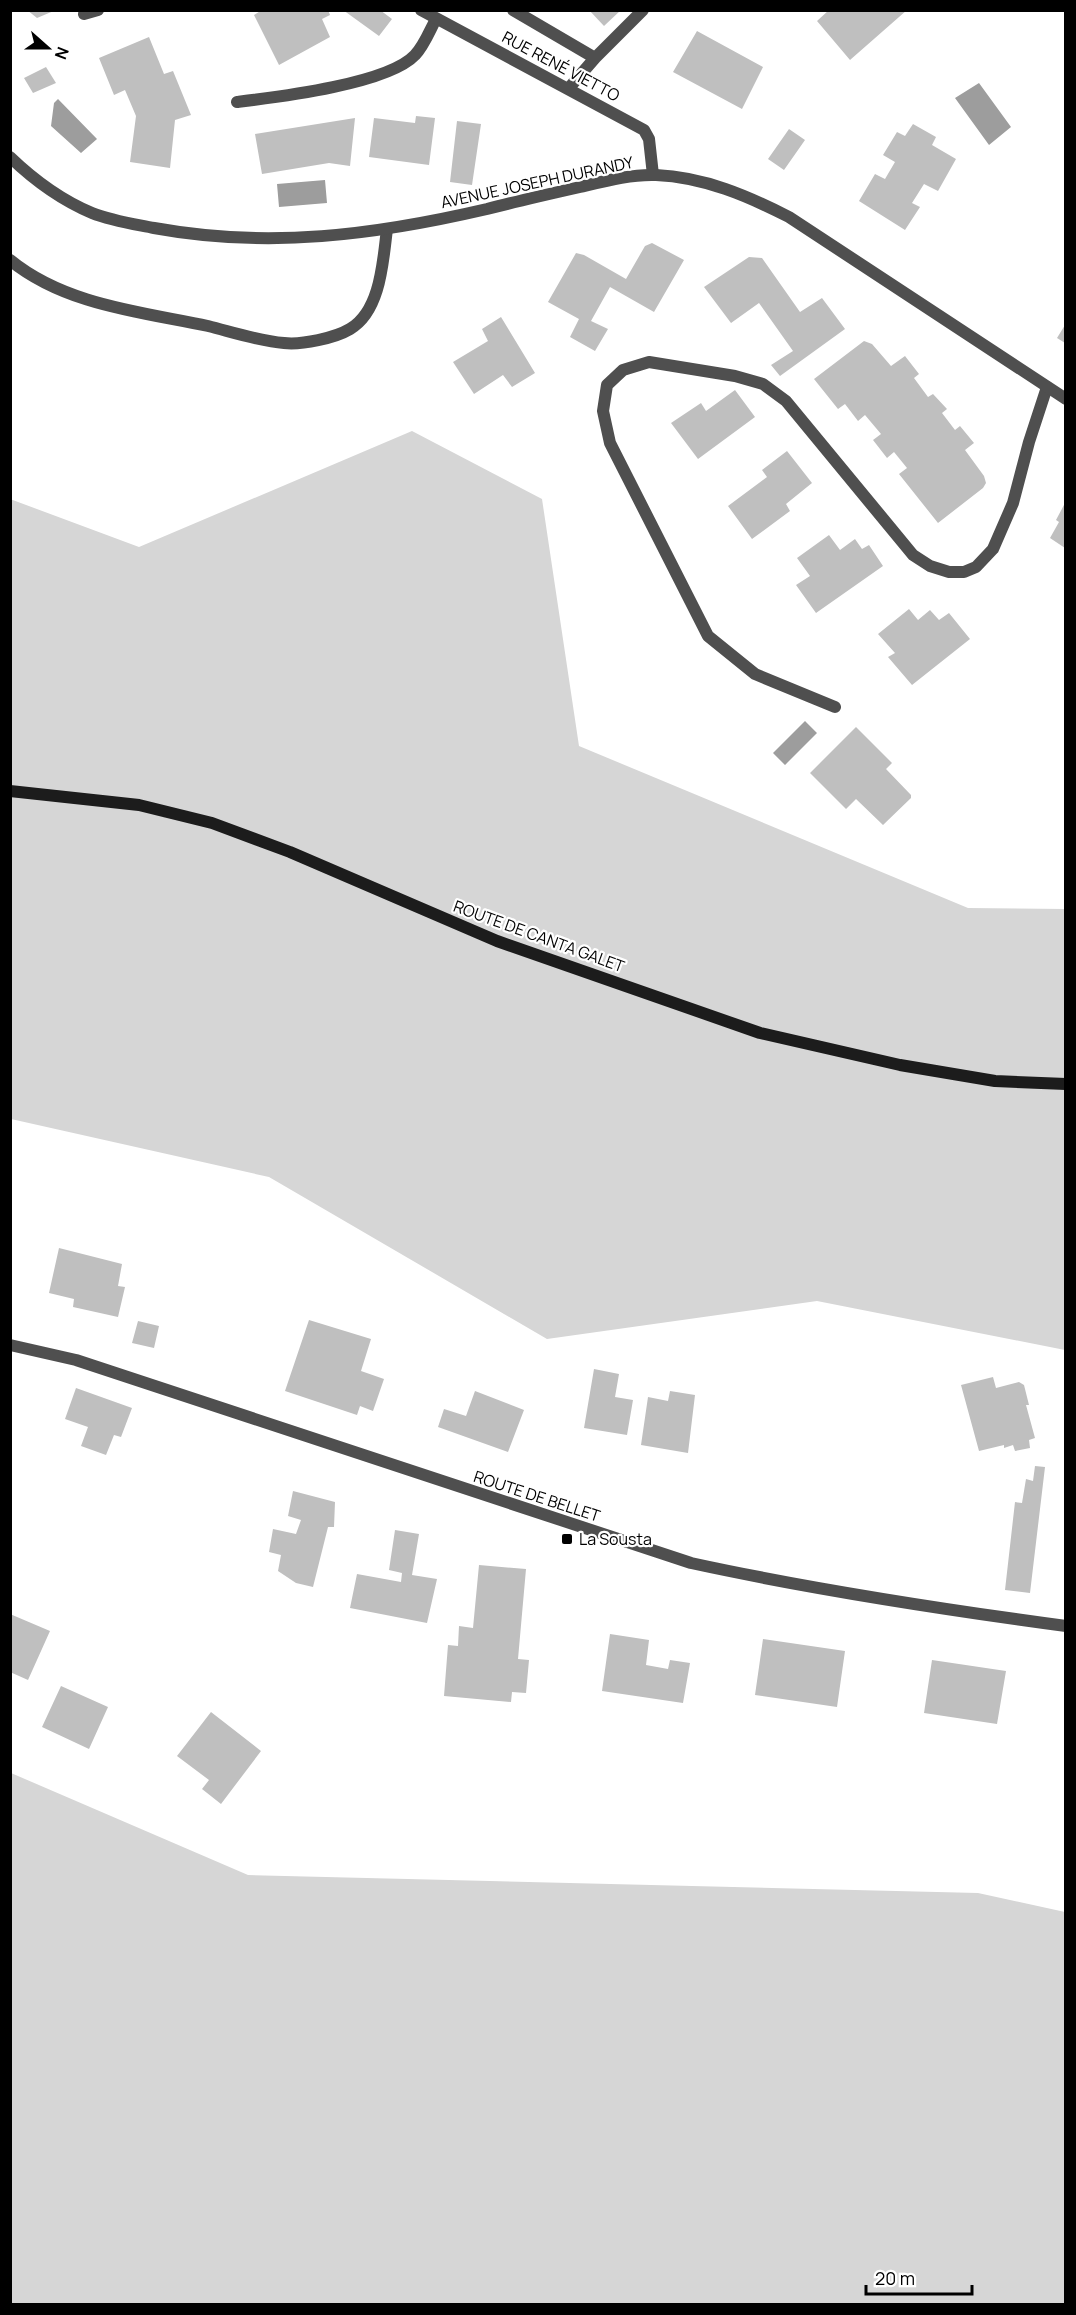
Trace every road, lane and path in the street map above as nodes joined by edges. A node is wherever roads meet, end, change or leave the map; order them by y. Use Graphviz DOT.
graph roads {
  1 [pos="98,10"];
  2 [pos="421,10"];
  3 [pos="513,10"];
  4 [pos="643,10"];
  5 [pos="84,14"];
  6 [pos="436,19"];
  7 [pos="595,58"];
  8 [pos="569,88"];
  9 [pos="237,102"];
  10 [pos="10,157"];
  11 [pos="653,175"];
  12 [pos="387,229"];
  13 [pos="10,260"];
  14 [pos="1047,387"];
  15 [pos="1065,399"];
  16 [pos="835,707"];
  17 [pos="10,791"];
  18 [pos="1065,1084"];
  19 [pos="10,1345"];
  20 [pos="1065,1626"];
  1 -- 5 [label="street"];
  2 -- 6 [label="street, RUE RENÉ VIETTO"];
  3 -- 7 [label="street"];
  4 -- 7 [label="street"];
  6 -- 8 [label="street, RUE RENÉ VIETTO"];
  6 -- 9 [label="street"];
  7 -- 8 [label="street"];
  8 -- 11 [label="street, RUE RENÉ VIETTO"];
  10 -- 12 [label="street, AVENUE JOSEPH DURANDY"];
  11 -- 12 [label="street, AVENUE JOSEPH DURANDY"];
  11 -- 14 [label="street, AVENUE JOSEPH DURANDY"];
  12 -- 13 [label="street"];
  14 -- 15 [label="street, AVENUE JOSEPH DURANDY"];
  14 -- 16 [label="street"];
  17 -- 18 [label="main road, ROUTE DE CANTA GALET"];
  19 -- 20 [label="street, ROUTE DE BELLET"];
}
